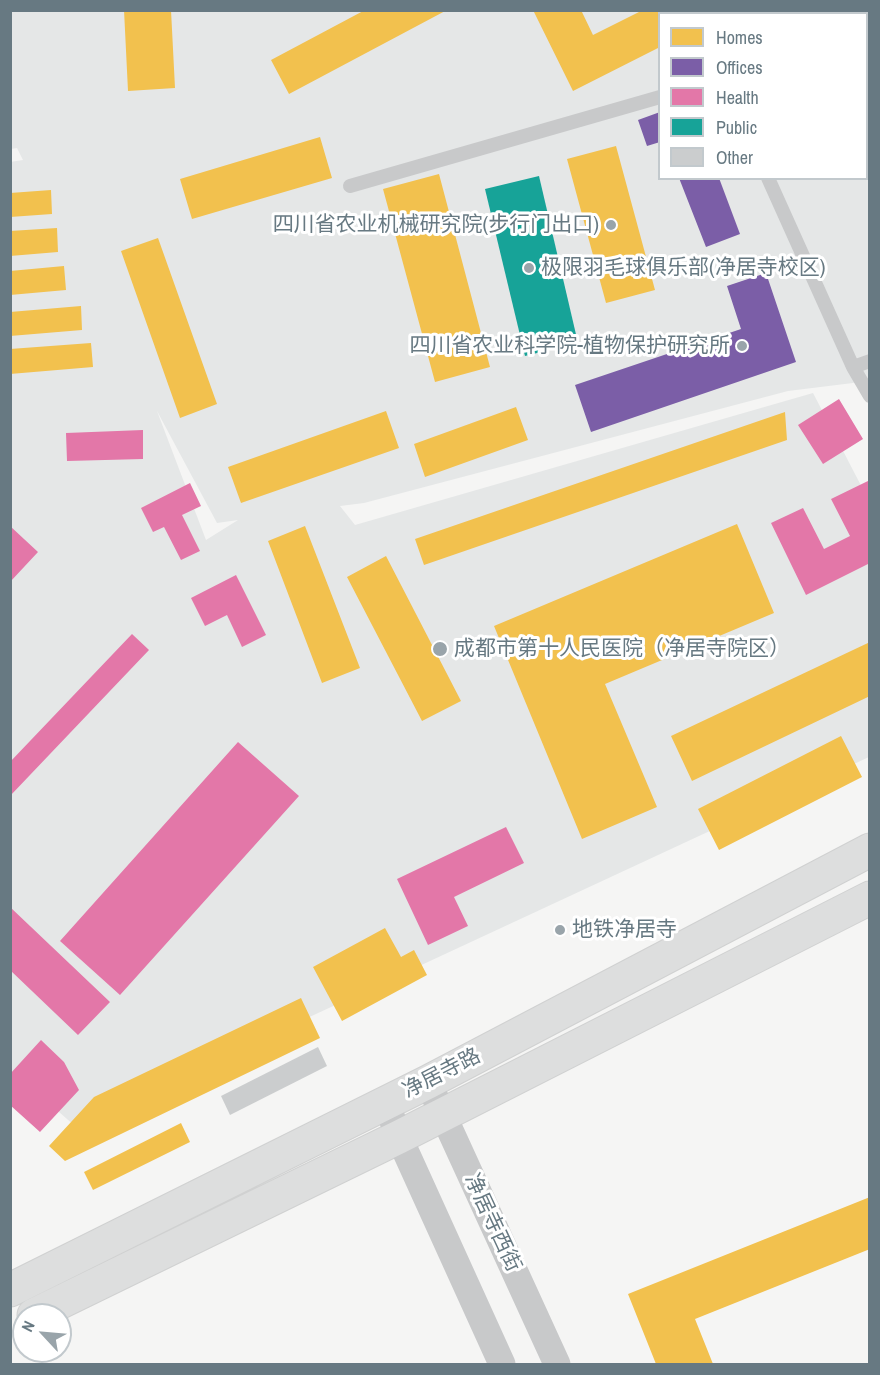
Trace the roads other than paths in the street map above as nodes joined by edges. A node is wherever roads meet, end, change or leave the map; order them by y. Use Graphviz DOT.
graph roads {
  1 [pos="658,98"];
  2 [pos="769,180"];
  3 [pos="350,186"];
  4 [pos="870,361"];
  5 [pos="853,367"];
  6 [pos="870,396"];
  7 [pos="870,850"];
  8 [pos="870,898"];
  9 [pos="428,1082"];
  10 [pos="386,1103"];
  11 [pos="442,1115"];
  12 [pos="399,1137"];
  13 [pos="10,1290"];
  14 [pos="59,1303"];
  15 [pos="502,1365"];
  16 [pos="557,1365"];
  1 -- 3 [label="lane"];
  2 -- 5 [label="lane"];
  4 -- 5 [label="lane"];
  5 -- 6 [label="lane"];
  7 -- 9 [label="main road, 净居寺路"];
  8 -- 11 [label="main road, 净居寺路"];
  9 -- 10 [label="main road, 净居寺路"];
  9 -- 11 [label="street, 净居寺西街"];
  10 -- 12 [label="street"];
  10 -- 13 [label="main road, 净居寺路"];
  11 -- 12 [label="main road, 净居寺路"];
  11 -- 16 [label="street, 净居寺西街"];
  12 -- 14 [label="main road, 净居寺路"];
  12 -- 15 [label="street"];
}
